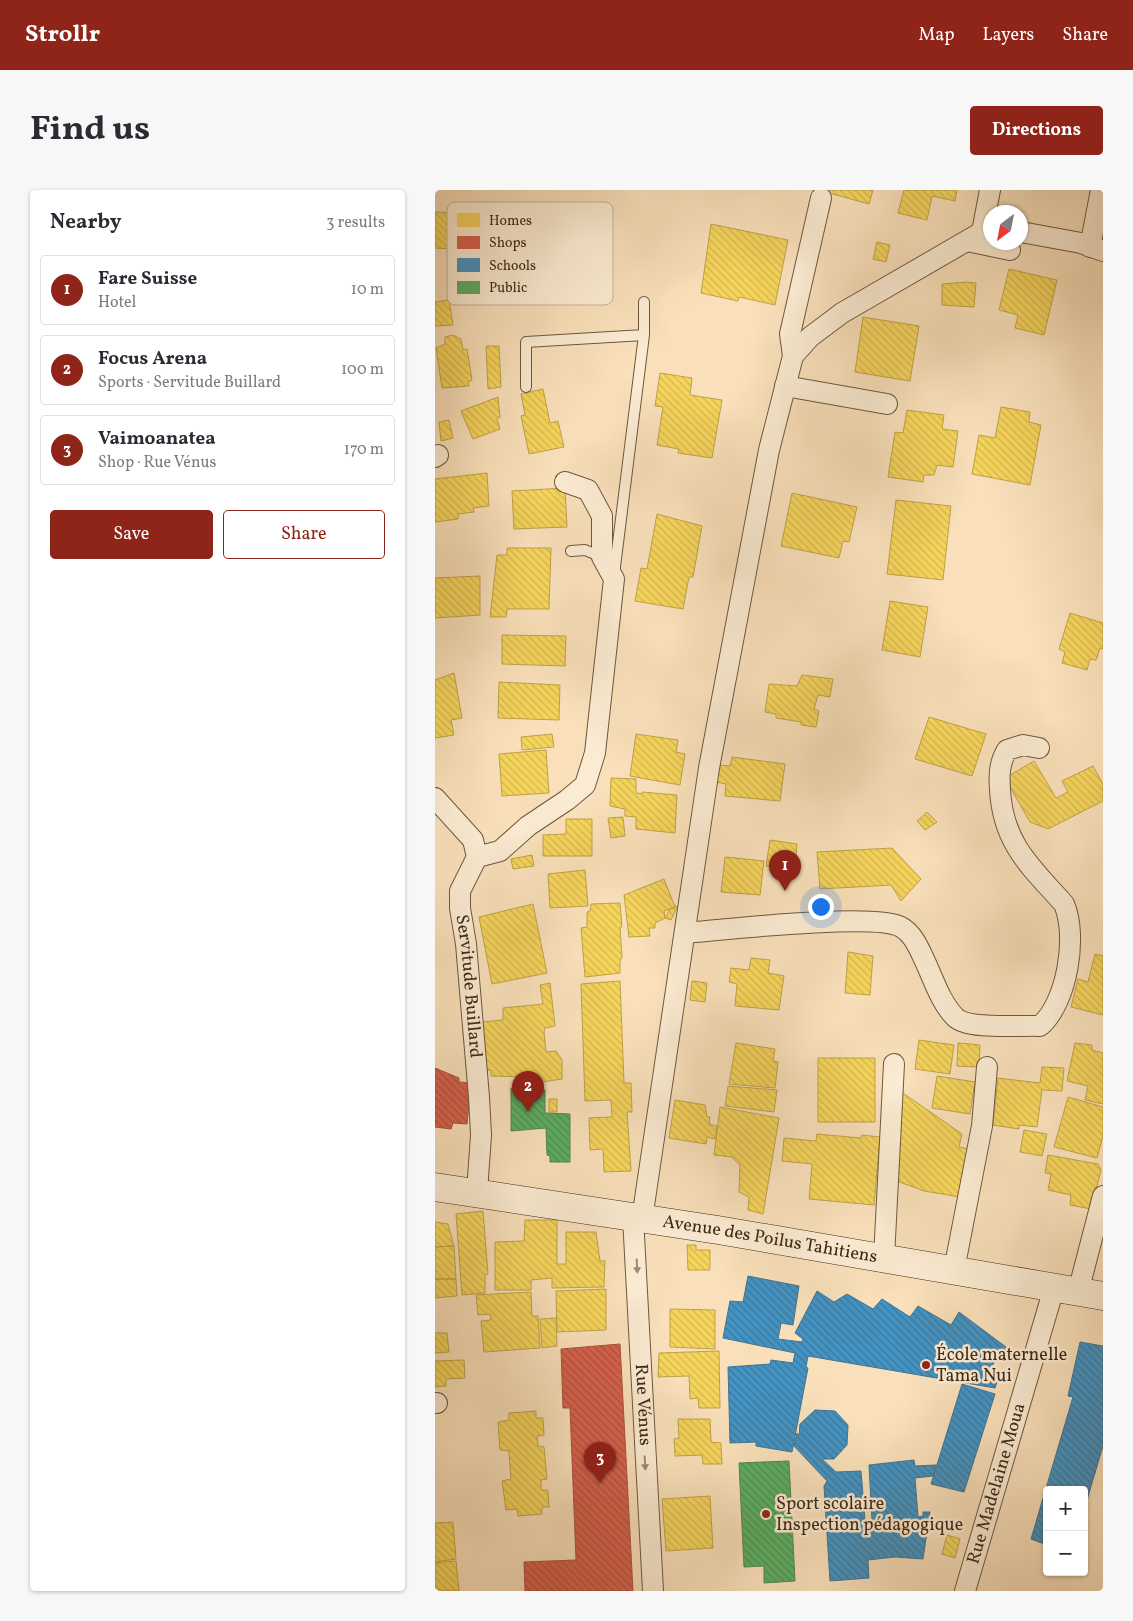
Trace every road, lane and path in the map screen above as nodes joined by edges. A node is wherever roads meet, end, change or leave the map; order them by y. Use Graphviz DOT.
graph roads {
  1 [pos="989,190"];
  2 [pos="1101,190"];
  3 [pos="821,198"];
  4 [pos="1028,234"];
  5 [pos="980,235"];
  6 [pos="1097,249"];
  7 [pos="644,302"];
  8 [pos="644,335"];
  9 [pos="793,356"];
  10 [pos="785,386"];
  11 [pos="526,387"];
  12 [pos="887,404"];
  13 [pos="565,482"];
  14 [pos="571,551"];
  15 [pos="602,557"];
  16 [pos="614,579"];
  17 [pos="1039,748"];
  18 [pos="435,798"];
  19 [pos="477,857"];
  20 [pos="685,933"];
  21 [pos="894,1064"];
  22 [pos="987,1067"];
  23 [pos="435,1187"];
  24 [pos="477,1192"];
  25 [pos="1103,1196"];
  26 [pos="638,1218"];
  27 [pos="884,1258"];
  28 [pos="954,1270"];
  29 [pos="1079,1292"];
  30 [pos="653,1591"];
  31 [pos="965,1591"];
  1 -- 5 [label="street"];
  2 -- 6 [label="street"];
  3 -- 9 [label="street"];
  4 -- 6 [label="street"];
  5 -- 9 [label="street"];
  7 -- 8 [label="lane"];
  8 -- 11 [label="lane"];
  8 -- 16 [label="lane"];
  9 -- 10 [label="street, Rue Vénus"];
  10 -- 12 [label="street"];
  10 -- 20 [label="street, Rue Vénus"];
  13 -- 15 [label="street"];
  14 -- 15 [label="lane"];
  15 -- 16 [label="street"];
  16 -- 19 [label="street"];
  17 -- 20 [label="street"];
  18 -- 19 [label="street"];
  19 -- 24 [label="street, Servitude Buillard"];
  20 -- 26 [label="street, Rue Vénus"];
  21 -- 27 [label="street"];
  22 -- 28 [label="street"];
  23 -- 24 [label="main road, Avenue des Poilus Tahitiens"];
  24 -- 26 [label="main road, Avenue des Poilus Tahitiens"];
  25 -- 29 [label="street, Rue Madelaine Moua"];
  26 -- 27 [label="main road, Avenue des Poilus Tahitiens"];
  26 -- 30 [label="street, Rue Vénus, one-way"];
  27 -- 28 [label="main road, Avenue des Poilus Tahitiens"];
  28 -- 29 [label="main road, Avenue des Poilus Tahitiens"];
  29 -- 31 [label="street, Rue Madelaine Moua"];
}
